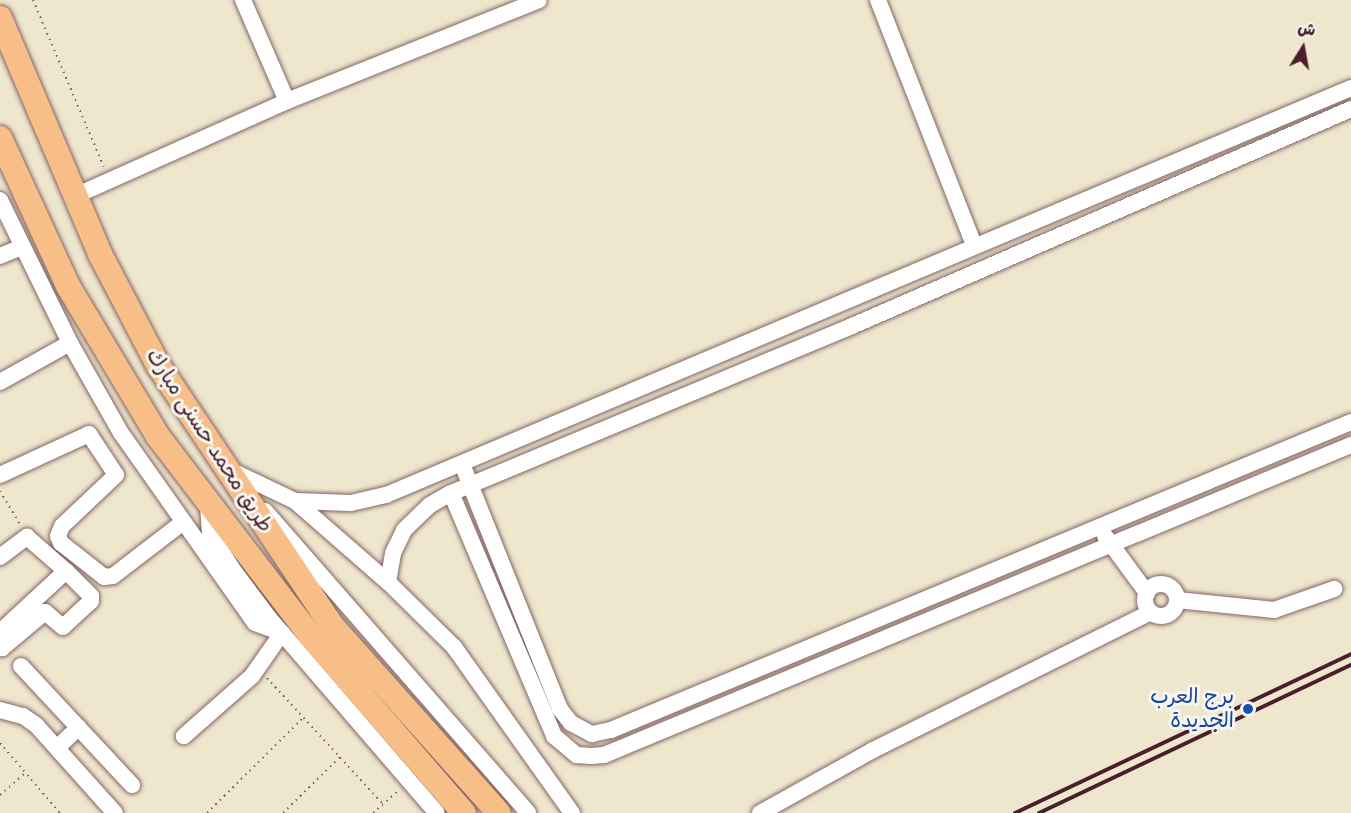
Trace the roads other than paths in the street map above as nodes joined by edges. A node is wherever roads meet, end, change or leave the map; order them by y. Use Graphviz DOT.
graph roads {
  1 [pos="243,0"];
  2 [pos="539,0"];
  3 [pos="878,0"];
  4 [pos="507,6"];
  5 [pos="0,18"];
  6 [pos="1351,88"];
  7 [pos="286,101"];
  8 [pos="1351,109"];
  9 [pos="0,138"];
  10 [pos="75,196"];
  11 [pos="0,200"];
  12 [pos="1041,217"];
  13 [pos="1051,240"];
  14 [pos="974,245"];
  15 [pos="21,247"];
  16 [pos="0,256"];
  17 [pos="840,302"];
  18 [pos="852,326"];
  19 [pos="70,343"];
  20 [pos="710,357"];
  21 [pos="720,381"];
  22 [pos="0,382"];
  23 [pos="1351,422"];
  24 [pos="1297,444"];
  25 [pos="1351,445"];
  26 [pos="1306,463"];
  27 [pos="462,464"];
  28 [pos="226,469"];
  29 [pos="0,474"];
  30 [pos="470,484"];
  31 [pos="241,491"];
  32 [pos="451,493"];
  33 [pos="295,501"];
  34 [pos="208,505"];
  35 [pos="183,522"];
  36 [pos="1098,526"];
  37 [pos="1109,544"];
  38 [pos="2,551"];
  39 [pos="66,571"];
  40 [pos="388,582"];
  41 [pos="1334,590"];
  42 [pos="1147,593"];
  43 [pos="1177,600"];
  44 [pos="1151,612"];
  45 [pos="0,632"];
  46 [pos="282,633"];
  47 [pos="0,645"];
  48 [pos="21,666"];
  49 [pos="0,710"];
  50 [pos="79,727"];
  51 [pos="184,736"];
  52 [pos="57,748"];
  53 [pos="132,785"];
  54 [pos="115,813"];
  55 [pos="437,813"];
  56 [pos="464,813"];
  57 [pos="499,813"];
  58 [pos="528,813"];
  59 [pos="572,813"];
  60 [pos="760,813"];
  1 -- 7 [label="street"];
  2 -- 4 [label="street"];
  3 -- 14 [label="street"];
  4 -- 7 [label="street"];
  5 -- 10 [label="highway, طريق محمد حسنى مبارك"];
  6 -- 12 [label="street"];
  7 -- 10 [label="street"];
  8 -- 13 [label="street"];
  9 -- 34 [label="highway, طريق محمد حسنى مبارك"];
  10 -- 28 [label="highway, طريق محمد حسنى مبارك"];
  11 -- 15 [label="street"];
  12 -- 13 [label="street"];
  12 -- 14 [label="street"];
  13 -- 18 [label="street"];
  14 -- 17 [label="street"];
  15 -- 16 [label="street"];
  15 -- 19 [label="street"];
  17 -- 18 [label="street"];
  17 -- 20 [label="street"];
  18 -- 21 [label="street"];
  19 -- 22 [label="street"];
  19 -- 35 [label="street"];
  20 -- 21 [label="street"];
  20 -- 27 [label="street"];
  21 -- 30 [label="street"];
  23 -- 24 [label="street"];
  24 -- 26 [label="street"];
  24 -- 36 [label="street"];
  25 -- 26 [label="street"];
  26 -- 37 [label="street"];
  27 -- 30 [label="street"];
  27 -- 33 [label="street"];
  28 -- 31 [label="highway, طريق محمد حسنى مبارك"];
  28 -- 33 [label="street"];
  29 -- 35 [label="street"];
  30 -- 32 [label="street"];
  30 -- 36 [label="street"];
  31 -- 57 [label="highway, طريق محمد حسنى مبارك"];
  31 -- 58 [label="street"];
  32 -- 37 [label="street"];
  32 -- 40 [label="street"];
  33 -- 40 [label="street"];
  34 -- 46 [label="street"];
  34 -- 56 [label="highway, طريق محمد حسنى مبارك"];
  35 -- 46 [label="street"];
  36 -- 37 [label="street"];
  37 -- 42 [label="street"];
  38 -- 39 [label="street"];
  39 -- 45 [label="street"];
  39 -- 47 [label="street"];
  40 -- 59 [label="street"];
  41 -- 43 [label="street"];
  42 -- 43 [label="street"];
  42 -- 44 [label="street"];
  43 -- 44 [label="street"];
  44 -- 60 [label="street"];
  46 -- 51 [label="street"];
  46 -- 55 [label="street"];
  48 -- 50 [label="street"];
  49 -- 52 [label="street"];
  50 -- 52 [label="street"];
  50 -- 53 [label="street"];
  52 -- 54 [label="street"];
}
